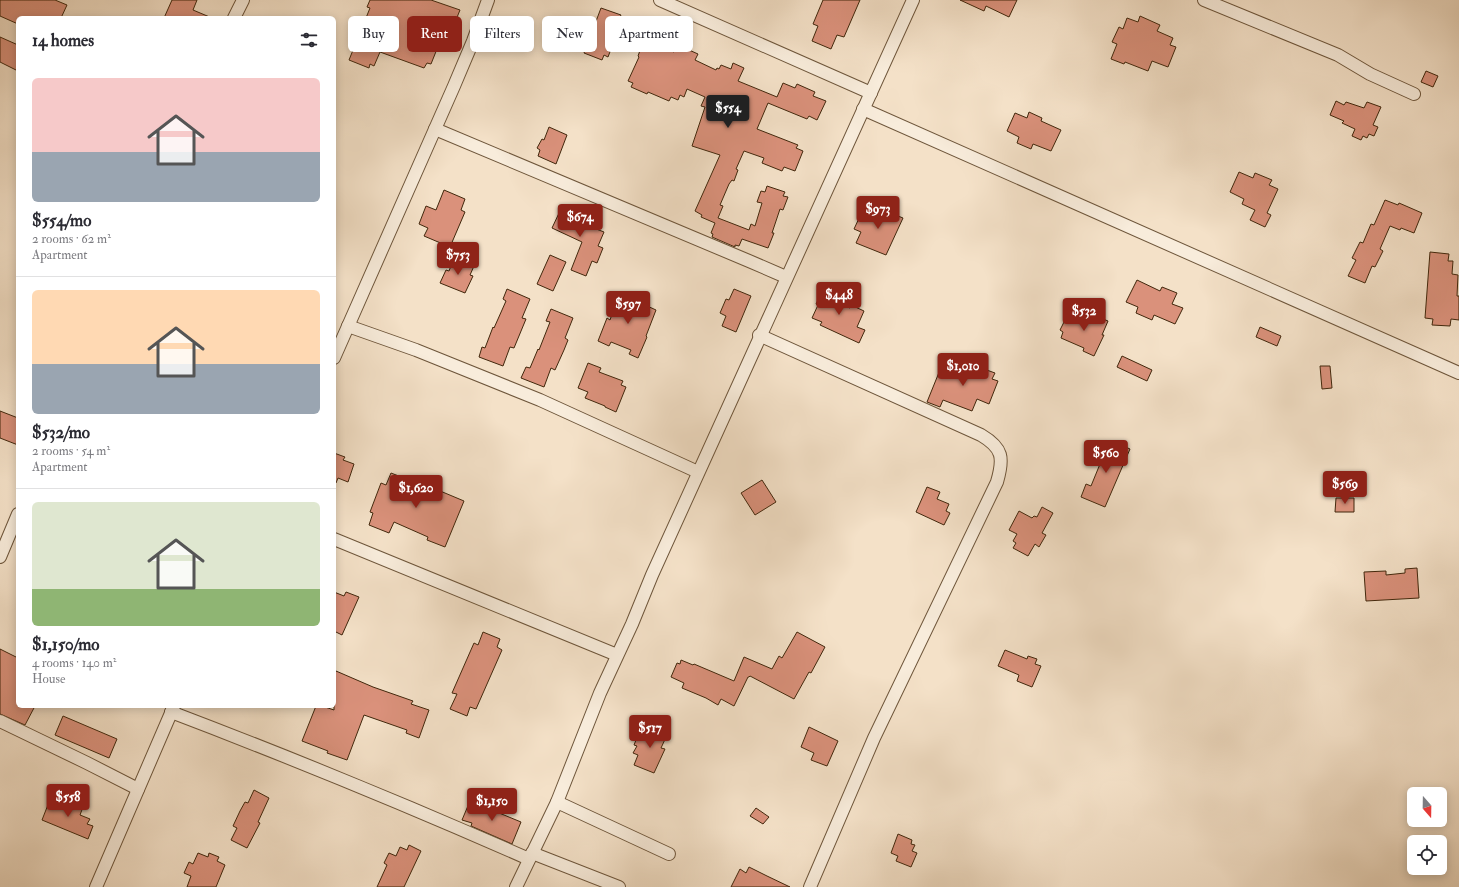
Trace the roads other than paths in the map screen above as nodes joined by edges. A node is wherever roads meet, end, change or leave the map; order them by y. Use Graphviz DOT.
graph roads {
  1 [pos="243,0"];
  2 [pos="488,0"];
  3 [pos="660,0"];
  4 [pos="912,0"];
  5 [pos="1204,0"];
  6 [pos="235,16"];
  7 [pos="871,93"];
  8 [pos="1414,94"];
  9 [pos="863,109"];
  10 [pos="434,129"];
  11 [pos="786,277"];
  12 [pos="348,326"];
  13 [pos="760,335"];
  14 [pos="336,353"];
  15 [pos="1459,373"];
  16 [pos="698,472"];
  17 [pos="16,519"];
  18 [pos="336,540"];
  19 [pos="0,557"];
  20 [pos="617,655"];
  21 [pos="173,709"];
  22 [pos="0,721"];
  23 [pos="138,789"];
  24 [pos="557,802"];
  25 [pos="669,854"];
  26 [pos="531,856"];
  27 [pos="96,887"];
  28 [pos="516,887"];
  29 [pos="619,887"];
  30 [pos="810,887"];
  1 -- 6 [label="street"];
  2 -- 10 [label="street"];
  3 -- 7 [label="street"];
  4 -- 7 [label="street"];
  5 -- 8 [label="street"];
  7 -- 9 [label="street"];
  9 -- 11 [label="street"];
  9 -- 15 [label="street"];
  10 -- 11 [label="street"];
  10 -- 12 [label="street"];
  11 -- 13 [label="street"];
  12 -- 14 [label="street"];
  12 -- 16 [label="street"];
  13 -- 16 [label="street"];
  13 -- 30 [label="street"];
  16 -- 20 [label="street"];
  17 -- 19 [label="street"];
  18 -- 20 [label="street"];
  20 -- 24 [label="street"];
  21 -- 23 [label="street"];
  21 -- 26 [label="street"];
  22 -- 23 [label="street"];
  23 -- 27 [label="street"];
  24 -- 25 [label="street"];
  24 -- 26 [label="street"];
  26 -- 28 [label="street"];
  26 -- 29 [label="street"];
}
